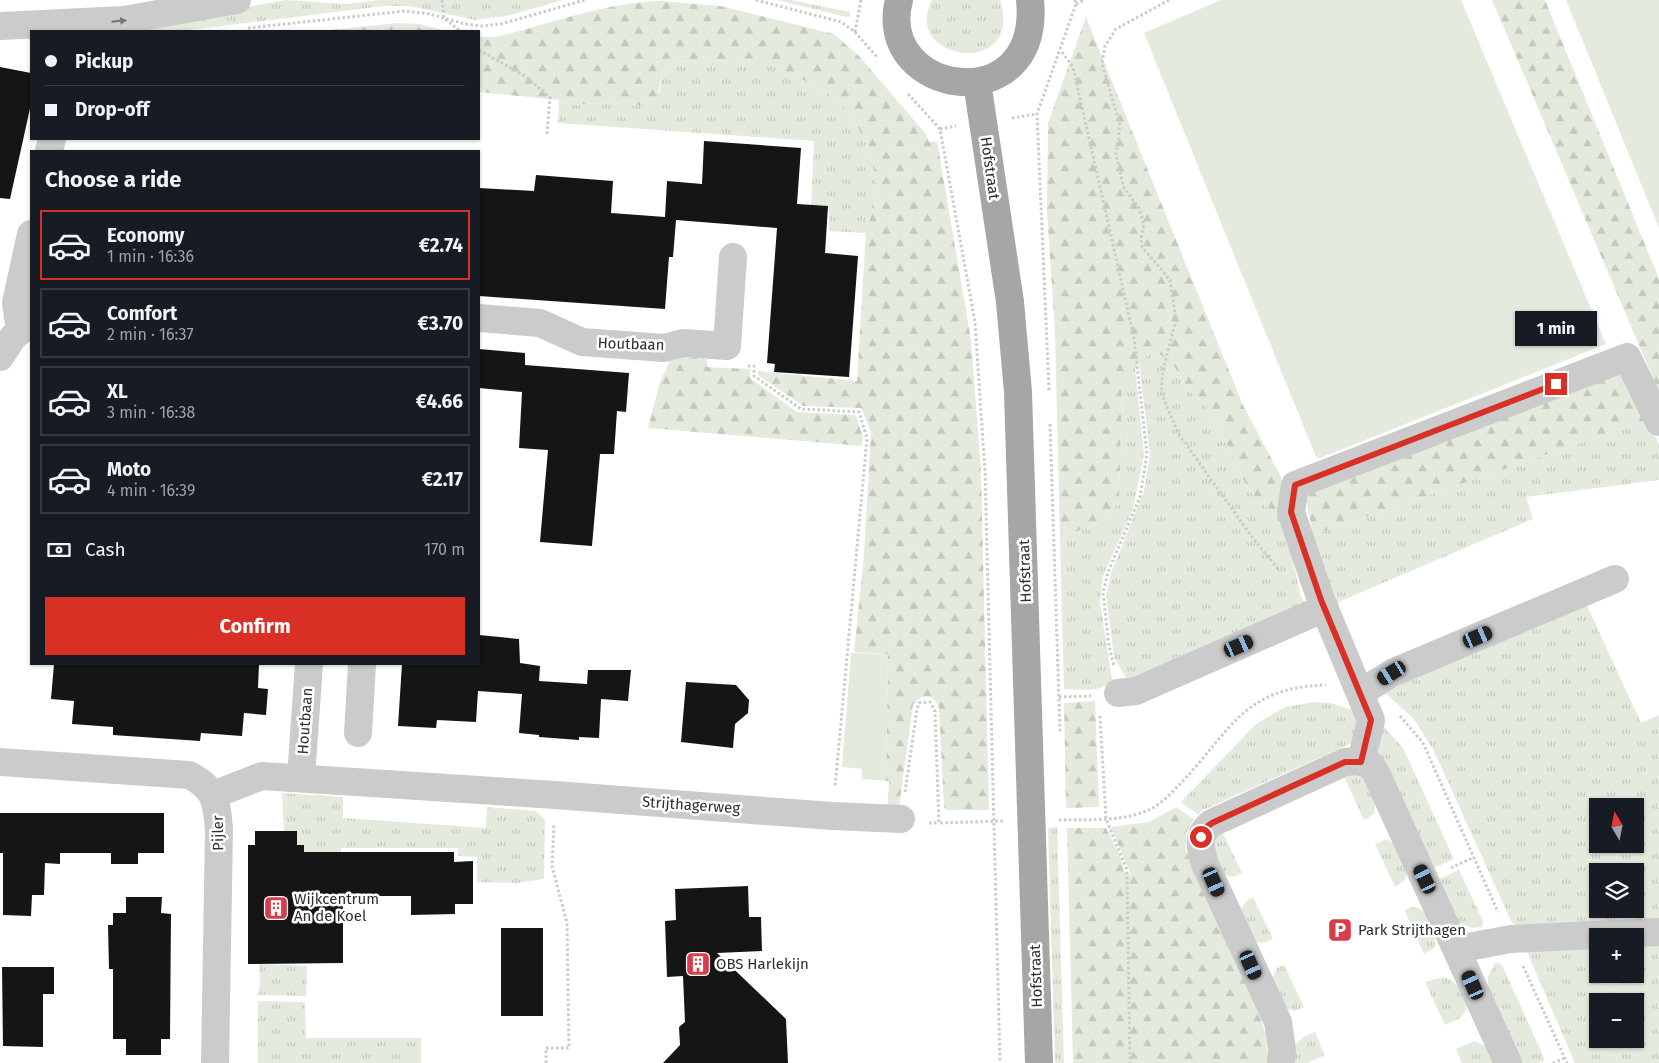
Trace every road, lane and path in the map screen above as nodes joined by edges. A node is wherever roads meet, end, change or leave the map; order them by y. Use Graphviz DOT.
graph roads {
  1 [pos="237,0"];
  2 [pos="442,0"];
  3 [pos="584,0"];
  4 [pos="756,0"];
  5 [pos="861,0"];
  6 [pos="1030,0"];
  7 [pos="1074,0"];
  8 [pos="1084,0"];
  9 [pos="1169,0"];
  10 [pos="893,1"];
  11 [pos="1076,4"];
  12 [pos="444,18"];
  13 [pos="0,26"];
  14 [pos="246,28"];
  15 [pos="459,30"];
  16 [pos="480,51"];
  17 [pos="1061,52"];
  18 [pos="976,82"];
  19 [pos="1037,114"];
  20 [pos="940,129"];
  21 [pos="547,134"];
  22 [pos="30,239"];
  23 [pos="733,257"];
  24 [pos="480,318"];
  25 [pos="26,330"];
  26 [pos="728,346"];
  27 [pos="0,357"];
  28 [pos="1659,422"];
  29 [pos="1280,572"];
  30 [pos="1615,579"];
  31 [pos="1325,608"];
  32 [pos="309,665"];
  33 [pos="362,665"];
  34 [pos="1360,692"];
  35 [pos="1109,694"];
  36 [pos="1059,697"];
  37 [pos="358,733"];
  38 [pos="0,762"];
  39 [pos="1361,762"];
  40 [pos="301,778"];
  41 [pos="213,795"];
  42 [pos="555,795"];
  43 [pos="832,816"];
  44 [pos="902,819"];
  45 [pos="959,822"];
  46 [pos="1659,932"];
  47 [pos="1457,949"];
  48 [pos="1565,1058"];
  49 [pos="216,1063"];
  50 [pos="546,1063"];
  51 [pos="1000,1063"];
  52 [pos="1039,1063"];
  53 [pos="1130,1063"];
  54 [pos="1281,1063"];
  55 [pos="1508,1063"];
  56 [pos="1552,1063"];
  13 -- 1 [label="street, one-way"];
  2 -- 12 [label="path"];
  3 -- 12 [label="path"];
  4 -- 5 [label="path"];
  6 -- 18 [label="main road"];
  7 -- 11 [label="path"];
  8 -- 11 [label="path"];
  9 -- 29 [label="path"];
  10 -- 18 [label="main road"];
  11 -- 17 [label="path"];
  12 -- 14 [label="path"];
  12 -- 15 [label="path"];
  16 -- 21 [label="path"];
  17 -- 19 [label="path"];
  17 -- 35 [label="path"];
  18 -- 52 [label="main road, Hofstraat"];
  20 -- 51 [label="path"];
  22 -- 25 [label="street"];
  23 -- 26 [label="street"];
  24 -- 26 [label="street, Houtbaan"];
  25 -- 27 [label="street"];
  26 -- 43 [label="path"];
  28 -- 31 [label="street"];
  30 -- 34 [label="street"];
  31 -- 34 [label="street"];
  31 -- 35 [label="street"];
  32 -- 40 [label="street, Houtbaan"];
  33 -- 37 [label="street"];
  34 -- 39 [label="street"];
  35 -- 36 [label="path"];
  35 -- 53 [label="path"];
  38 -- 41 [label="street, Pijler"];
  39 -- 47 [label="street"];
  39 -- 54 [label="street"];
  40 -- 41 [label="street, Strijthagerweg"];
  40 -- 42 [label="street, Strijthagerweg"];
  41 -- 49 [label="street, Pijler"];
  42 -- 43 [label="street, Strijthagerweg"];
  42 -- 50 [label="path"];
  43 -- 44 [label="street, Strijthagerweg"];
  44 -- 45 [label="path"];
  46 -- 47 [label="street"];
  47 -- 55 [label="street"];
  48 -- 56 [label="path"];
}
